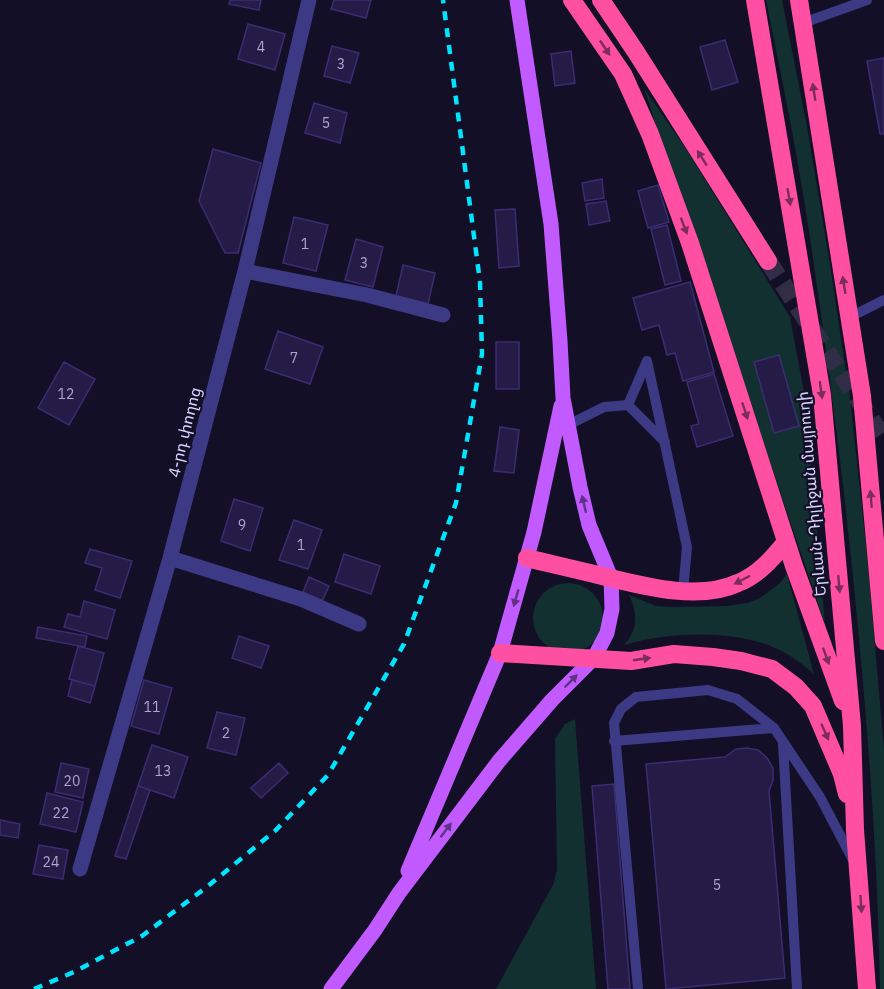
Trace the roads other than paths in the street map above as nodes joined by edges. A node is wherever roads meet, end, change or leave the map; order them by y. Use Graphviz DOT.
graph roads {
  1 [pos="309,0"];
  2 [pos="517,0"];
  3 [pos="572,0"];
  4 [pos="600,0"];
  5 [pos="755,0"];
  6 [pos="798,0"];
  7 [pos="867,0"];
  8 [pos="803,22"];
  9 [pos="768,261"];
  10 [pos="245,271"];
  11 [pos="884,300"];
  12 [pos="442,315"];
  13 [pos="849,317"];
  14 [pos="563,398"];
  15 [pos="628,405"];
  16 [pos="568,425"];
  17 [pos="664,442"];
  18 [pos="786,542"];
  19 [pos="171,558"];
  20 [pos="527,558"];
  21 [pos="611,578"];
  22 [pos="683,591"];
  23 [pos="359,624"];
  24 [pos="884,641"];
  25 [pos="500,652"];
  26 [pos="594,658"];
  27 [pos="852,726"];
  28 [pos="774,728"];
  29 [pos="614,741"];
  30 [pos="783,742"];
  31 [pos="855,830"];
  32 [pos="80,869"];
  33 [pos="858,869"];
  34 [pos="399,894"];
  35 [pos="331,989"];
  36 [pos="638,989"];
  37 [pos="797,989"];
  38 [pos="867,989"];
  1 -- 10 [label="street, 4-րդ փողոց"];
  2 -- 14 [label="main road"];
  3 -- 18 [label="highway, one-way"];
  9 -- 4 [label="highway, one-way"];
  5 -- 27 [label="highway, Երևան-Դիլիջան մայրուղի, one-way"];
  6 -- 8 [label="highway"];
  7 -- 8 [label="lane"];
  13 -- 8 [label="highway, one-way"];
  10 -- 12 [label="street"];
  10 -- 19 [label="street, 4-րդ փողոց"];
  11 -- 13 [label="lane"];
  24 -- 13 [label="highway, one-way"];
  14 -- 16 [label="main road"];
  14 -- 20 [label="main road"];
  15 -- 16 [label="lane"];
  15 -- 17 [label="lane"];
  15 -- 17 [label="lane"];
  21 -- 16 [label="main road, one-way"];
  17 -- 22 [label="lane"];
  18 -- 22 [label="highway, one-way"];
  18 -- 27 [label="highway, one-way"];
  19 -- 23 [label="street"];
  19 -- 32 [label="street, 4-րդ փողոց"];
  20 -- 21 [label="highway"];
  20 -- 25 [label="main road, one-way"];
  21 -- 22 [label="highway"];
  21 -- 26 [label="main road"];
  25 -- 26 [label="highway"];
  25 -- 34 [label="main road"];
  26 -- 31 [label="highway, one-way"];
  34 -- 26 [label="main road, one-way"];
  27 -- 31 [label="highway, Երևան-Դիլիջան մայրուղի"];
  28 -- 29 [label="lane"];
  28 -- 29 [label="lane"];
  28 -- 30 [label="lane"];
  29 -- 36 [label="lane"];
  30 -- 33 [label="lane"];
  30 -- 37 [label="lane"];
  31 -- 33 [label="highway, Երևան-Դիլիջան մայրուղի"];
  33 -- 38 [label="highway, Երևան-Դիլիջան մայրուղի, one-way"];
  34 -- 35 [label="main road"];
}
